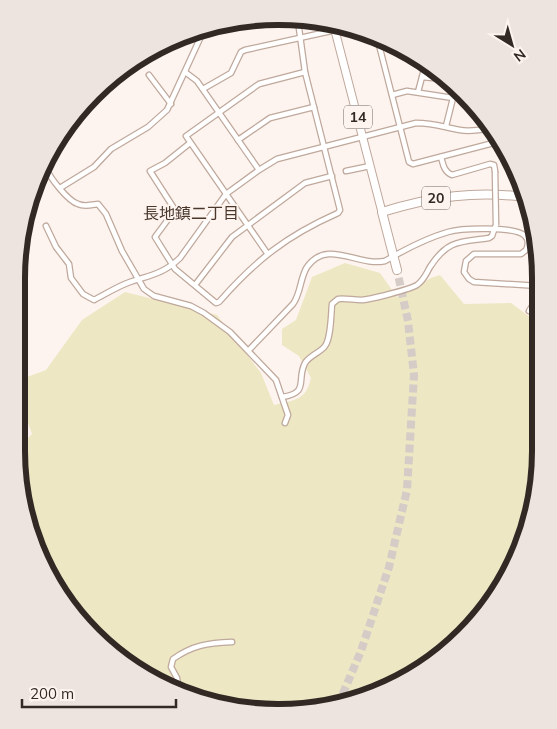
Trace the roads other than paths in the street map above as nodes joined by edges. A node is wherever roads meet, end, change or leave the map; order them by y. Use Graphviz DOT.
graph roads {
  1 [pos="299,26"];
  2 [pos="325,29"];
  3 [pos="335,32"];
  4 [pos="201,37"];
  5 [pos="301,38"];
  6 [pos="379,45"];
  7 [pos="424,71"];
  8 [pos="185,72"];
  9 [pos="305,72"];
  10 [pos="149,75"];
  11 [pos="422,77"];
  12 [pos="434,78"];
  13 [pos="203,89"];
  14 [pos="418,92"];
  15 [pos="392,95"];
  16 [pos="171,104"];
  17 [pos="314,107"];
  18 [pos="219,112"];
  19 [pos="446,126"];
  20 [pos="400,127"];
  21 [pos="483,129"];
  22 [pos="362,137"];
  23 [pos="238,140"];
  24 [pos="190,143"];
  25 [pos="492,143"];
  26 [pos="324,146"];
  27 [pos="441,157"];
  28 [pos="370,166"];
  29 [pos="259,170"];
  30 [pos="346,172"];
  31 [pos="48,173"];
  32 [pos="332,176"];
  33 [pos="60,188"];
  34 [pos="226,194"];
  35 [pos="519,197"];
  36 [pos="383,214"];
  37 [pos="247,225"];
  38 [pos="46,226"];
  39 [pos="495,227"];
  40 [pos="267,253"];
  41 [pos="393,256"];
  42 [pos="172,266"];
  43 [pos="397,270"];
  44 [pos="139,280"];
  45 [pos="195,285"];
  46 [pos="532,286"];
  47 [pos="532,306"];
  48 [pos="529,311"];
  49 [pos="248,350"];
  50 [pos="282,397"];
  51 [pos="285,423"];
  52 [pos="232,642"];
  53 [pos="177,683"];
  1 -- 5 [label="street"];
  2 -- 5 [label="street"];
  3 -- 22 [label="main road, 14"];
  4 -- 8 [label="street"];
  5 -- 9 [label="street"];
  5 -- 13 [label="street"];
  6 -- 15 [label="street"];
  7 -- 11 [label="street"];
  8 -- 13 [label="street"];
  8 -- 16 [label="street"];
  9 -- 17 [label="street"];
  9 -- 18 [label="street"];
  10 -- 16 [label="street"];
  11 -- 12 [label="street"];
  11 -- 14 [label="street"];
  13 -- 18 [label="street"];
  14 -- 15 [label="street"];
  14 -- 19 [label="street"];
  15 -- 20 [label="street"];
  16 -- 33 [label="street"];
  17 -- 23 [label="street"];
  17 -- 26 [label="street"];
  18 -- 23 [label="street"];
  18 -- 24 [label="street"];
  19 -- 20 [label="street"];
  19 -- 21 [label="street"];
  20 -- 22 [label="street"];
  20 -- 27 [label="street"];
  22 -- 26 [label="street"];
  22 -- 28 [label="main road, 14"];
  23 -- 29 [label="street"];
  24 -- 34 [label="street"];
  24 -- 42 [label="street"];
  25 -- 27 [label="street"];
  26 -- 29 [label="street"];
  26 -- 32 [label="street"];
  27 -- 39 [label="street, bridge"];
  28 -- 30 [label="street"];
  28 -- 36 [label="main road, 14"];
  29 -- 34 [label="street"];
  31 -- 33 [label="street"];
  32 -- 37 [label="street"];
  32 -- 40 [label="street"];
  33 -- 44 [label="street"];
  34 -- 37 [label="street"];
  34 -- 42 [label="street"];
  35 -- 36 [label="highway, 20"];
  36 -- 41 [label="highway"];
  37 -- 40 [label="street"];
  37 -- 45 [label="street"];
  38 -- 44 [label="street"];
  39 -- 41 [label="street"];
  39 -- 46 [label="street"];
  39 -- 50 [label="street"];
  40 -- 45 [label="street"];
  41 -- 43 [label="highway"];
  41 -- 49 [label="street"];
  42 -- 44 [label="street"];
  42 -- 45 [label="street"];
  44 -- 49 [label="street"];
  47 -- 48 [label="street"];
  49 -- 50 [label="street"];
  50 -- 51 [label="street"];
  52 -- 53 [label="street"];
}
